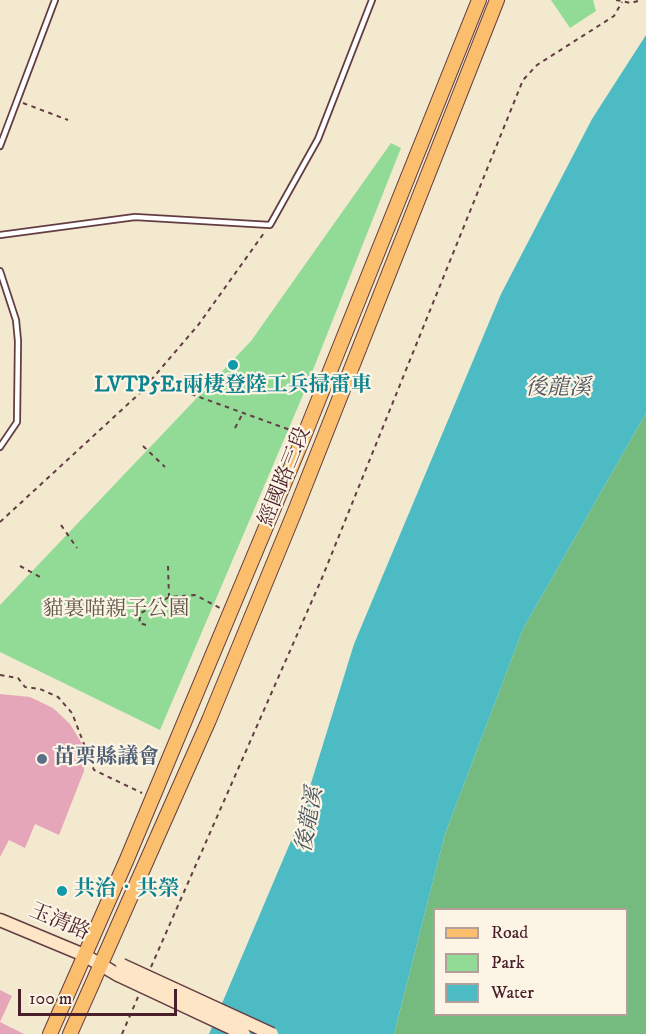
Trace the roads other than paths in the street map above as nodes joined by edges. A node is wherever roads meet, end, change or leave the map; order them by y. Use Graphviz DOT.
graph roads {
  1 [pos="55,0"];
  2 [pos="372,0"];
  3 [pos="479,0"];
  4 [pos="497,0"];
  5 [pos="0,146"];
  6 [pos="0,235"];
  7 [pos="0,271"];
  8 [pos="0,447"];
  9 [pos="0,920"];
  10 [pos="84,956"];
  11 [pos="102,964"];
  12 [pos="120,970"];
  13 [pos="50,1034"];
  14 [pos="70,1034"];
  15 [pos="244,1034"];
  16 [pos="272,1034"];
  1 -- 5 [label="lane"];
  2 -- 6 [label="lane"];
  3 -- 10 [label="main road, 經國路三段"];
  4 -- 11 [label="main road, 經國路三段"];
  7 -- 8 [label="lane"];
  9 -- 10 [label="street, 玉清路"];
  10 -- 11 [label="street, 玉清路"];
  10 -- 13 [label="main road, 經國路三段"];
  11 -- 12 [label="street, 玉清路"];
  11 -- 14 [label="main road, 經國路三段"];
  12 -- 15 [label="street, bridge"];
  12 -- 16 [label="street, bridge"];
}
